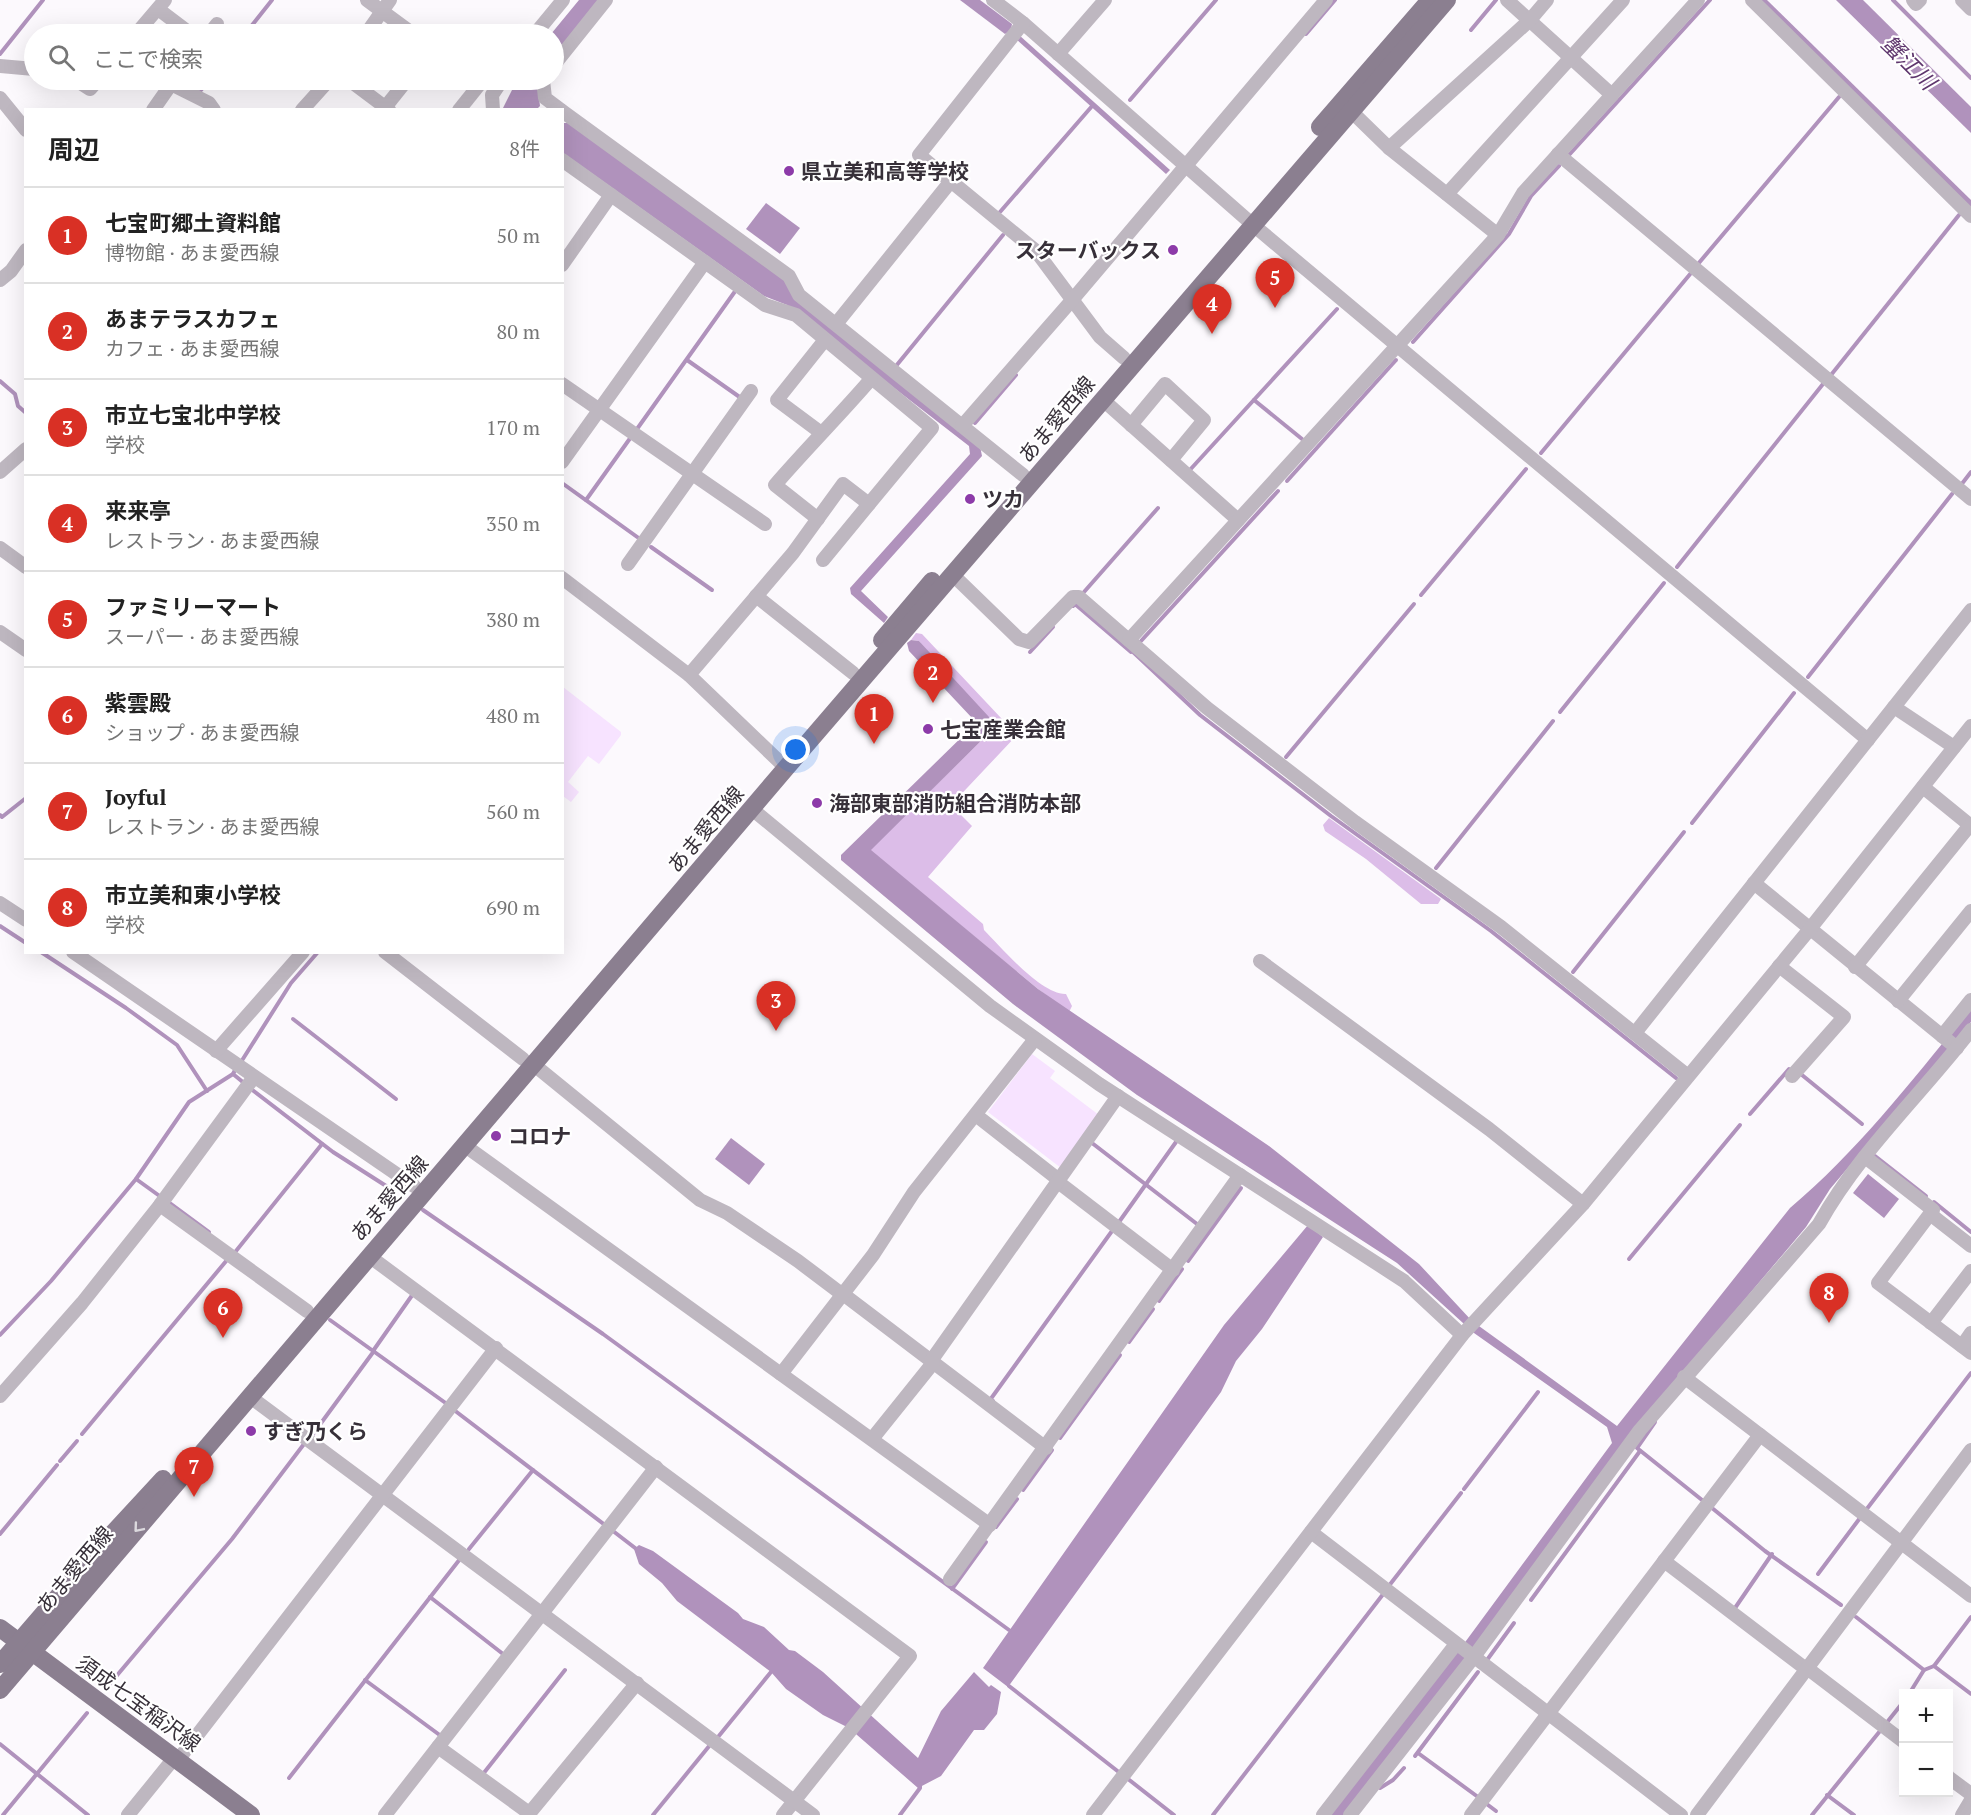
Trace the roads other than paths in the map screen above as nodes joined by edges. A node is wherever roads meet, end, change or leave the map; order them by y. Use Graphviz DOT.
graph roads {
  1 [pos="367,0"];
  2 [pos="563,0"];
  3 [pos="606,0"];
  4 [pos="993,0"];
  5 [pos="1105,0"];
  6 [pos="1326,0"];
  7 [pos="1447,0"];
  8 [pos="1507,0"];
  9 [pos="1547,0"];
  10 [pos="1623,0"];
  11 [pos="1698,0"];
  12 [pos="1752,0"];
  13 [pos="1913,0"];
  14 [pos="1920,0"];
  15 [pos="1962,0"];
  16 [pos="1424,2"];
  17 [pos="161,5"];
  18 [pos="386,5"];
  19 [pos="1971,9"];
  20 [pos="1530,20"];
  21 [pos="1023,23"];
  22 [pos="145,24"];
  23 [pos="180,24"];
  24 [pos="373,24"];
  25 [pos="404,24"];
  26 [pos="543,24"];
  27 [pos="564,52"];
  28 [pos="1058,54"];
  29 [pos="1571,58"];
  30 [pos="0,66"];
  31 [pos="24,68"];
  32 [pos="167,90"];
  33 [pos="186,90"];
  34 [pos="320,90"];
  35 [pos="362,90"];
  36 [pos="400,90"];
  37 [pos="471,90"];
  38 [pos="486,90"];
  39 [pos="495,90"];
  40 [pos="544,90"];
  41 [pos="492,95"];
  42 [pos="1612,95"];
  43 [pos="0,98"];
  44 [pos="545,105"];
  45 [pos="154,108"];
  46 [pos="213,108"];
  47 [pos="304,108"];
  48 [pos="386,108"];
  49 [pos="460,108"];
  50 [pos="493,108"];
  51 [pos="564,111"];
  52 [pos="1351,111"];
  53 [pos="24,128"];
  54 [pos="1389,148"];
  55 [pos="1558,154"];
  56 [pos="564,161"];
  57 [pos="1185,166"];
  58 [pos="951,181"];
  59 [pos="1447,194"];
  60 [pos="611,195"];
  61 [pos="1971,216"];
  62 [pos="1247,220"];
  63 [pos="1498,235"];
  64 [pos="24,253"];
  65 [pos="564,262"];
  66 [pos="705,262"];
  67 [pos="0,280"];
  68 [pos="1073,299"];
  69 [pos="836,324"];
  70 [pos="824,341"];
  71 [pos="1398,345"];
  72 [pos="1124,358"];
  73 [pos="871,379"];
  74 [pos="564,385"];
  75 [pos="751,391"];
  76 [pos="1102,399"];
  77 [pos="600,410"];
  78 [pos="1131,425"];
  79 [pos="962,426"];
  80 [pos="820,432"];
  81 [pos="24,451"];
  82 [pos="564,459"];
  83 [pos="1171,460"];
  84 [pos="0,472"];
  85 [pos="692,474"];
  86 [pos="1023,475"];
  87 [pos="1971,500"];
  88 [pos="869,504"];
  89 [pos="818,519"];
  90 [pos="1238,520"];
  91 [pos="765,524"];
  92 [pos="0,548"];
  93 [pos="823,560"];
  94 [pos="627,564"];
  95 [pos="24,566"];
  96 [pos="953,575"];
  97 [pos="564,580"];
  98 [pos="756,596"];
  99 [pos="1971,610"];
  100 [pos="0,632"];
  101 [pos="1129,640"];
  102 [pos="24,649"];
  103 [pos="853,673"];
  104 [pos="689,675"];
  105 [pos="1894,706"];
  106 [pos="1971,726"];
  107 [pos="1868,740"];
  108 [pos="1954,747"];
  109 [pos="782,764"];
  110 [pos="1923,787"];
  111 [pos="753,809"];
  112 [pos="1971,825"];
  113 [pos="1754,884"];
  114 [pos="0,903"];
  115 [pos="1971,911"];
  116 [pos="24,919"];
  117 [pos="1809,930"];
  118 [pos="76,954"];
  119 [pos="301,954"];
  120 [pos="388,954"];
  121 [pos="1260,961"];
  122 [pos="1779,966"];
  123 [pos="1856,967"];
  124 [pos="1971,1000"];
  125 [pos="1898,1001"];
  126 [pos="1971,1030"];
  127 [pos="1635,1033"];
  128 [pos="1943,1037"];
  129 [pos="1035,1039"];
  130 [pos="1956,1048"];
  131 [pos="216,1051"];
  132 [pos="528,1062"];
  133 [pos="244,1070"];
  134 [pos="1688,1076"];
  135 [pos="1792,1076"];
  136 [pos="1118,1096"];
  137 [pos="977,1116"];
  138 [pos="464,1145"];
  139 [pos="1865,1157"];
  140 [pos="1240,1175"];
  141 [pos="1058,1181"];
  142 [pos="414,1186"];
  143 [pos="163,1201"];
  144 [pos="1583,1204"];
  145 [pos="1930,1214"];
  146 [pos="1971,1246"];
  147 [pos="369,1256"];
  148 [pos="1173,1270"];
  149 [pos="1971,1271"];
  150 [pos="843,1294"];
  151 [pos="307,1311"];
  152 [pos="1931,1323"];
  153 [pos="1468,1329"];
  154 [pos="1971,1333"];
  155 [pos="496,1348"];
  156 [pos="1966,1349"];
  157 [pos="932,1362"];
  158 [pos="781,1374"];
  159 [pos="1684,1377"];
  160 [pos="0,1396"];
  161 [pos="249,1396"];
  162 [pos="1760,1435"];
  163 [pos="872,1439"];
  164 [pos="1046,1448"];
  165 [pos="1971,1450"];
  166 [pos="656,1467"];
  167 [pos="383,1495"];
  168 [pos="990,1525"];
  169 [pos="1311,1532"];
  170 [pos="1901,1543"];
  171 [pos="1664,1561"];
  172 [pos="950,1580"];
  173 [pos="1971,1596"];
  174 [pos="543,1612"];
  175 [pos="0,1628"];
  176 [pos="1457,1645"];
  177 [pos="26,1648"];
  178 [pos="1472,1656"];
  179 [pos="0,1664"];
  180 [pos="1807,1669"];
  181 [pos="637,1683"];
  182 [pos="0,1690"];
  183 [pos="1548,1715"];
  184 [pos="1899,1738"];
  185 [pos="438,1747"];
  186 [pos="176,1758"];
  187 [pos="1953,1781"];
  188 [pos="1971,1794"];
  189 [pos="1336,1798"];
  190 [pos="1971,1800"];
  191 [pos="795,1801"];
  192 [pos="1353,1812"];
  193 [pos="529,1814"];
  194 [pos="128,1815"];
  195 [pos="251,1815"];
  196 [pos="386,1815"];
  197 [pos="783,1815"];
  198 [pos="813,1815"];
  199 [pos="1093,1815"];
  200 [pos="1323,1815"];
  201 [pos="1471,1815"];
  202 [pos="1681,1815"];
  203 [pos="1697,1815"];
  204 [pos="1962,1815"];
  1 -- 18 [label="street"];
  2 -- 26 [label="street"];
  3 -- 27 [label="street"];
  4 -- 21 [label="street"];
  5 -- 28 [label="street"];
  6 -- 57 [label="street"];
  7 -- 52 [label="main road, あま愛西線"];
  8 -- 20 [label="street"];
  9 -- 20 [label="street"];
  10 -- 29 [label="street"];
  11 -- 42 [label="street"];
  12 -- 61 [label="street"];
  13 -- 14 [label="street"];
  15 -- 19 [label="street"];
  16 -- 62 [label="main road, あま愛西線"];
  17 -- 22 [label="street"];
  17 -- 23 [label="street"];
  18 -- 24 [label="street"];
  18 -- 25 [label="street"];
  20 -- 29 [label="street"];
  20 -- 54 [label="street"];
  21 -- 28 [label="street"];
  21 -- 58 [label="street"];
  28 -- 57 [label="street"];
  29 -- 42 [label="street"];
  29 -- 59 [label="street"];
  30 -- 31 [label="street"];
  32 -- 45 [label="street"];
  33 -- 46 [label="street"];
  34 -- 47 [label="street"];
  35 -- 48 [label="street"];
  36 -- 48 [label="street"];
  37 -- 49 [label="street"];
  38 -- 41 [label="street"];
  39 -- 41 [label="street"];
  40 -- 44 [label="street"];
  41 -- 50 [label="street"];
  42 -- 55 [label="street"];
  43 -- 53 [label="street"];
  51 -- 69 [label="street"];
  52 -- 54 [label="street"];
  52 -- 62 [label="main road, あま愛西線"];
  54 -- 59 [label="street"];
  55 -- 63 [label="street"];
  55 -- 87 [label="street"];
  56 -- 60 [label="street"];
  57 -- 62 [label="street"];
  57 -- 68 [label="street"];
  58 -- 68 [label="street"];
  58 -- 69 [label="street"];
  59 -- 63 [label="street"];
  60 -- 65 [label="street"];
  60 -- 66 [label="street"];
  62 -- 71 [label="street"];
  62 -- 72 [label="main road, あま愛西線"];
  62 -- 76 [label="main road, あま愛西線"];
  63 -- 71 [label="street"];
  64 -- 67 [label="street"];
  66 -- 70 [label="street"];
  66 -- 77 [label="street"];
  68 -- 72 [label="street"];
  68 -- 79 [label="street"];
  69 -- 79 [label="street"];
  70 -- 73 [label="street"];
  70 -- 80 [label="street"];
  71 -- 90 [label="street"];
  71 -- 107 [label="street"];
  72 -- 86 [label="main road, あま愛西線"];
  73 -- 80 [label="street"];
  73 -- 88 [label="street"];
  74 -- 77 [label="street"];
  75 -- 85 [label="street"];
  76 -- 78 [label="street"];
  76 -- 96 [label="main road, あま愛西線"];
  77 -- 82 [label="street"];
  77 -- 85 [label="street"];
  78 -- 83 [label="street"];
  78 -- 83 [label="street"];
  79 -- 86 [label="street"];
  80 -- 89 [label="street"];
  81 -- 84 [label="street"];
  83 -- 90 [label="street"];
  85 -- 91 [label="street"];
  85 -- 94 [label="street"];
  86 -- 103 [label="main road, あま愛西線"];
  88 -- 89 [label="street"];
  88 -- 93 [label="street"];
  89 -- 98 [label="street"];
  90 -- 101 [label="street"];
  92 -- 95 [label="street"];
  96 -- 101 [label="street"];
  96 -- 109 [label="main road, あま愛西線"];
  97 -- 104 [label="street"];
  98 -- 103 [label="street"];
  98 -- 104 [label="street"];
  99 -- 105 [label="street"];
  100 -- 102 [label="street"];
  101 -- 127 [label="street"];
  103 -- 109 [label="main road, あま愛西線"];
  104 -- 109 [label="street"];
  105 -- 107 [label="street"];
  105 -- 108 [label="street"];
  106 -- 108 [label="street"];
  107 -- 113 [label="street"];
  108 -- 110 [label="street"];
  109 -- 111 [label="main road, あま愛西線"];
  109 -- 132 [label="main road, あま愛西線"];
  110 -- 112 [label="street"];
  110 -- 117 [label="street"];
  111 -- 129 [label="street"];
  111 -- 132 [label="main road, あま愛西線"];
  112 -- 123 [label="street"];
  113 -- 117 [label="street"];
  113 -- 127 [label="street"];
  114 -- 116 [label="street"];
  115 -- 125 [label="street"];
  117 -- 122 [label="street"];
  117 -- 123 [label="street"];
  118 -- 131 [label="street"];
  119 -- 131 [label="street"];
  120 -- 132 [label="street"];
  121 -- 144 [label="street"];
  122 -- 134 [label="street"];
  122 -- 135 [label="street"];
  123 -- 125 [label="street"];
  124 -- 128 [label="street"];
  125 -- 128 [label="street"];
  126 -- 130 [label="street"];
  127 -- 134 [label="street"];
  128 -- 130 [label="street"];
  129 -- 136 [label="street"];
  129 -- 137 [label="street"];
  130 -- 139 [label="street"];
  131 -- 133 [label="street"];
  132 -- 138 [label="main road, あま愛西線"];
  132 -- 142 [label="main road, あま愛西線"];
  132 -- 150 [label="street"];
  133 -- 142 [label="street"];
  133 -- 143 [label="street"];
  134 -- 144 [label="street"];
  136 -- 140 [label="street"];
  136 -- 141 [label="street"];
  137 -- 141 [label="street"];
  137 -- 150 [label="street"];
  138 -- 147 [label="main road, あま愛西線"];
  138 -- 158 [label="street"];
  139 -- 145 [label="street"];
  139 -- 159 [label="street"];
  140 -- 148 [label="street"];
  140 -- 153 [label="street"];
  141 -- 148 [label="street"];
  141 -- 157 [label="street"];
  142 -- 151 [label="main road, あま愛西線"];
  143 -- 151 [label="street"];
  143 -- 160 [label="street"];
  144 -- 153 [label="street"];
  145 -- 146 [label="street"];
  145 -- 152 [label="street"];
  147 -- 155 [label="street"];
  147 -- 161 [label="main road, あま愛西線"];
  148 -- 164 [label="street"];
  149 -- 152 [label="street"];
  150 -- 157 [label="street"];
  150 -- 158 [label="street"];
  151 -- 177 [label="main road, あま愛西線"];
  152 -- 156 [label="street"];
  153 -- 169 [label="street"];
  154 -- 156 [label="street"];
  155 -- 166 [label="street"];
  155 -- 167 [label="street"];
  157 -- 163 [label="street"];
  157 -- 164 [label="street"];
  158 -- 163 [label="street"];
  159 -- 162 [label="street"];
  159 -- 178 [label="street"];
  161 -- 167 [label="street"];
  161 -- 177 [label="main road, あま愛西線, one-way"];
  162 -- 170 [label="street"];
  162 -- 171 [label="street"];
  163 -- 168 [label="street"];
  164 -- 168 [label="street"];
  165 -- 170 [label="street"];
  166 -- 174 [label="street"];
  166 -- 191 [label="street"];
  167 -- 174 [label="street"];
  167 -- 186 [label="street"];
  168 -- 172 [label="street"];
  169 -- 176 [label="street"];
  169 -- 199 [label="street"];
  170 -- 173 [label="street"];
  170 -- 180 [label="street"];
  171 -- 180 [label="street"];
  171 -- 183 [label="street"];
  174 -- 181 [label="street"];
  174 -- 185 [label="street"];
  175 -- 177 [label="main road, 須成七宝稲沢線"];
  176 -- 178 [label="street"];
  176 -- 189 [label="street"];
  177 -- 179 [label="main road, あま愛西線"];
  177 -- 182 [label="main road, あま愛西線"];
  177 -- 186 [label="main road, 須成七宝稲沢線"];
  178 -- 183 [label="street"];
  178 -- 192 [label="street"];
  180 -- 184 [label="street"];
  180 -- 203 [label="street"];
  181 -- 191 [label="street"];
  181 -- 193 [label="street"];
  183 -- 201 [label="street"];
  183 -- 202 [label="street"];
  185 -- 193 [label="street"];
  185 -- 196 [label="street"];
  186 -- 194 [label="street"];
  186 -- 195 [label="main road, 須成七宝稲沢線"];
  187 -- 188 [label="street"];
  189 -- 192 [label="street"];
  189 -- 200 [label="street"];
  190 -- 204 [label="street"];
  191 -- 197 [label="street"];
  191 -- 198 [label="street"];
}
